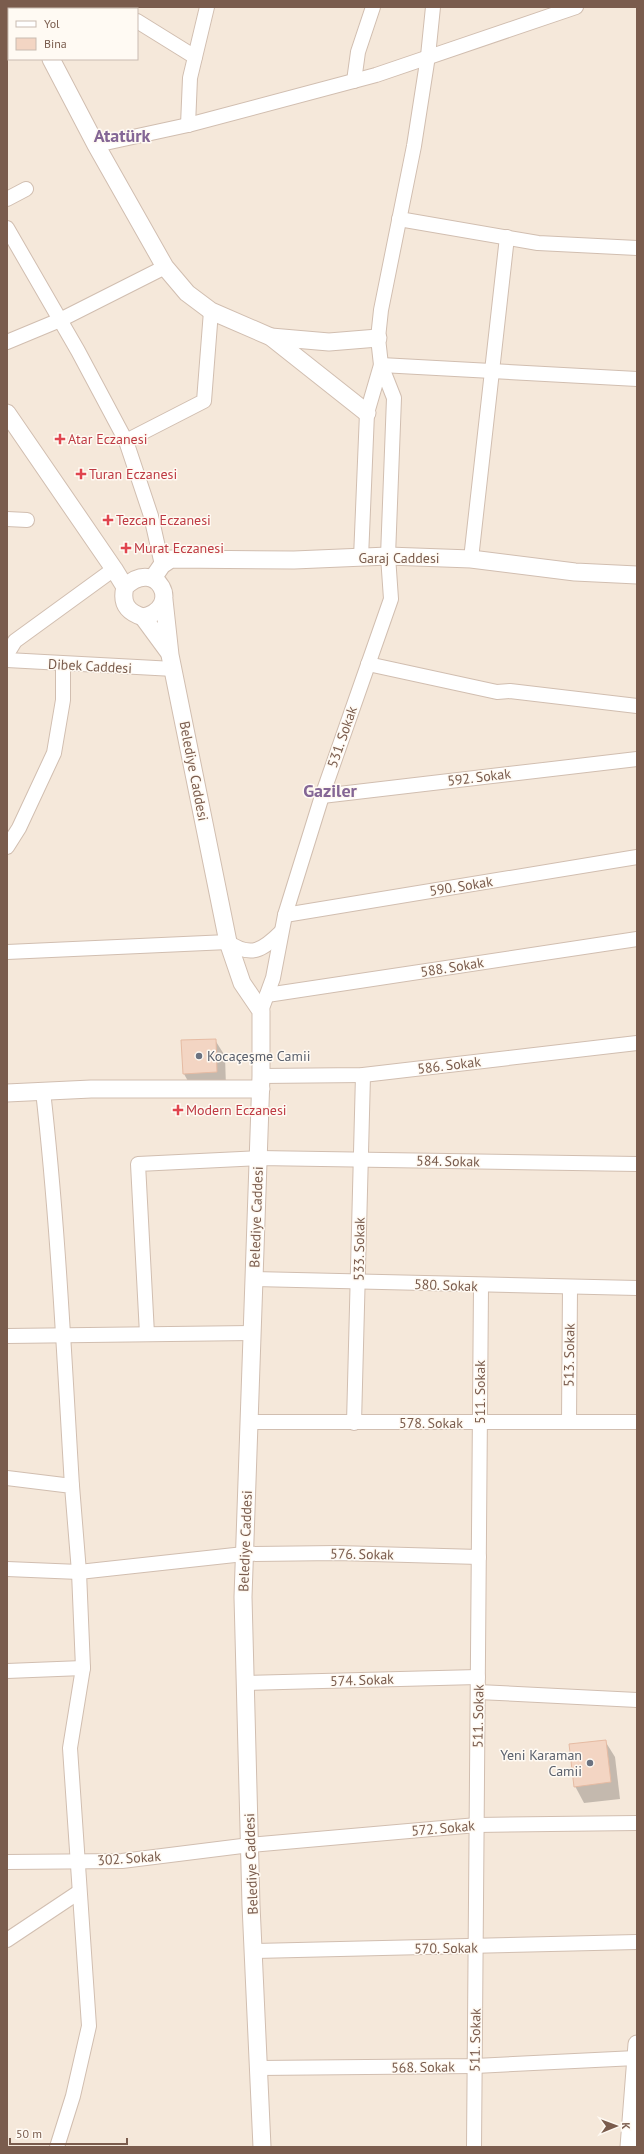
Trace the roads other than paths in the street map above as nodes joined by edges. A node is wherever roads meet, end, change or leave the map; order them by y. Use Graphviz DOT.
graph roads {
  1 [pos="207,7"];
  2 [pos="374,7"];
  3 [pos="433,7"];
  4 [pos="576,7"];
  5 [pos="138,22"];
  6 [pos="428,56"];
  7 [pos="195,57"];
  8 [pos="52,60"];
  9 [pos="354,81"];
  10 [pos="188,124"];
  11 [pos="96,145"];
  12 [pos="26,190"];
  13 [pos="7,199"];
  14 [pos="399,219"];
  15 [pos="7,228"];
  16 [pos="507,237"];
  17 [pos="637,248"];
  18 [pos="165,267"];
  19 [pos="211,311"];
  20 [pos="60,320"];
  21 [pos="272,337"];
  22 [pos="378,338"];
  23 [pos="7,342"];
  24 [pos="381,365"];
  25 [pos="491,371"];
  26 [pos="637,379"];
  27 [pos="7,413"];
  28 [pos="367,413"];
  29 [pos="126,441"];
  30 [pos="7,519"];
  31 [pos="27,520"];
  32 [pos="388,556"];
  33 [pos="361,558"];
  34 [pos="471,559"];
  35 [pos="114,569"];
  36 [pos="157,572"];
  37 [pos="637,575"];
  38 [pos="125,587"];
  39 [pos="164,600"];
  40 [pos="143,617"];
  41 [pos="7,654"];
  42 [pos="7,660"];
  43 [pos="172,662"];
  44 [pos="63,664"];
  45 [pos="368,664"];
  46 [pos="637,706"];
  47 [pos="637,759"];
  48 [pos="322,796"];
  49 [pos="7,847"];
  50 [pos="637,857"];
  51 [pos="285,915"];
  52 [pos="281,932"];
  53 [pos="637,939"];
  54 [pos="228,942"];
  55 [pos="7,952"];
  56 [pos="267,995"];
  57 [pos="261,1011"];
  58 [pos="637,1043"];
  59 [pos="363,1075"];
  60 [pos="261,1082"];
  61 [pos="43,1091"];
  62 [pos="7,1093"];
  63 [pos="259,1158"];
  64 [pos="362,1159"];
  65 [pos="637,1164"];
  66 [pos="254,1279"];
  67 [pos="359,1282"];
  68 [pos="481,1286"];
  69 [pos="570,1288"];
  70 [pos="637,1288"];
  71 [pos="252,1333"];
  72 [pos="147,1334"];
  73 [pos="63,1335"];
  74 [pos="7,1336"];
  75 [pos="248,1422"];
  76 [pos="569,1422"];
  77 [pos="637,1422"];
  78 [pos="354,1423"];
  79 [pos="480,1423"];
  80 [pos="7,1478"];
  81 [pos="72,1486"];
  82 [pos="244,1554"];
  83 [pos="479,1556"];
  84 [pos="7,1569"];
  85 [pos="79,1572"];
  86 [pos="83,1668"];
  87 [pos="7,1671"];
  88 [pos="478,1676"];
  89 [pos="245,1683"];
  90 [pos="478,1692"];
  91 [pos="637,1700"];
  92 [pos="637,1823"];
  93 [pos="477,1825"];
  94 [pos="250,1845"];
  95 [pos="76,1861"];
  96 [pos="7,1862"];
  97 [pos="79,1892"];
  98 [pos="7,1940"];
  99 [pos="637,1942"];
  100 [pos="476,1947"];
  101 [pos="255,1951"];
  102 [pos="636,2051"];
  103 [pos="474,2066"];
  104 [pos="258,2068"];
  105 [pos="57,2147"];
  106 [pos="262,2147"];
  107 [pos="474,2147"];
  108 [pos="629,2147"];
  1 -- 7 [label="street"];
  2 -- 9 [label="street"];
  3 -- 6 [label="street"];
  4 -- 6 [label="street"];
  5 -- 7 [label="street"];
  6 -- 9 [label="street"];
  6 -- 14 [label="street"];
  7 -- 10 [label="street"];
  8 -- 11 [label="street"];
  9 -- 10 [label="street"];
  10 -- 11 [label="street"];
  11 -- 18 [label="street"];
  12 -- 13 [label="street"];
  14 -- 16 [label="street"];
  14 -- 22 [label="street"];
  15 -- 20 [label="street"];
  16 -- 17 [label="street"];
  16 -- 25 [label="street"];
  18 -- 19 [label="street"];
  18 -- 20 [label="street"];
  19 -- 21 [label="street"];
  19 -- 29 [label="street"];
  20 -- 23 [label="street"];
  20 -- 29 [label="street"];
  21 -- 22 [label="street"];
  21 -- 28 [label="street"];
  22 -- 24 [label="street"];
  24 -- 25 [label="street"];
  24 -- 28 [label="street"];
  24 -- 32 [label="street, 531. Sokak"];
  25 -- 26 [label="street"];
  25 -- 34 [label="street"];
  27 -- 35 [label="street"];
  28 -- 33 [label="street"];
  29 -- 36 [label="street"];
  30 -- 31 [label="street"];
  32 -- 33 [label="street, Garaj Caddesi"];
  32 -- 34 [label="street, Garaj Caddesi"];
  32 -- 45 [label="street, 531. Sokak"];
  33 -- 36 [label="street, Garaj Caddesi"];
  34 -- 37 [label="street, Garaj Caddesi"];
  35 -- 38 [label="street"];
  35 -- 41 [label="street"];
  36 -- 38 [label="street"];
  36 -- 39 [label="street"];
  38 -- 40 [label="street"];
  39 -- 40 [label="street"];
  39 -- 43 [label="street, Belediye Caddesi"];
  40 -- 43 [label="street"];
  42 -- 44 [label="street, Dibek Caddesi"];
  43 -- 44 [label="street, Dibek Caddesi"];
  43 -- 54 [label="street, Belediye Caddesi"];
  44 -- 49 [label="street"];
  45 -- 46 [label="street"];
  45 -- 48 [label="street, 531. Sokak"];
  47 -- 48 [label="street, 592. Sokak"];
  48 -- 51 [label="street, 531. Sokak"];
  50 -- 51 [label="street, 590. Sokak"];
  51 -- 52 [label="street, 531. Sokak"];
  52 -- 54 [label="street"];
  52 -- 56 [label="street, 531. Sokak"];
  53 -- 56 [label="street, 588. Sokak"];
  54 -- 55 [label="street"];
  54 -- 57 [label="street, Belediye Caddesi"];
  56 -- 57 [label="street, 531. Sokak"];
  57 -- 60 [label="street, Belediye Caddesi"];
  58 -- 59 [label="street, 586. Sokak"];
  59 -- 60 [label="street, 586. Sokak"];
  59 -- 64 [label="street, 533. Sokak"];
  60 -- 61 [label="street"];
  60 -- 63 [label="street, Belediye Caddesi"];
  61 -- 62 [label="street"];
  61 -- 73 [label="street"];
  63 -- 64 [label="street, 584. Sokak"];
  63 -- 66 [label="street, Belediye Caddesi"];
  63 -- 72 [label="street, 584. Sokak"];
  64 -- 65 [label="street, 584. Sokak"];
  64 -- 67 [label="street, 533. Sokak"];
  66 -- 67 [label="street, 580. Sokak"];
  66 -- 71 [label="street, Belediye Caddesi"];
  67 -- 68 [label="street, 580. Sokak"];
  67 -- 78 [label="street, 533. Sokak"];
  68 -- 69 [label="street, 580. Sokak"];
  68 -- 79 [label="street, 511. Sokak"];
  69 -- 70 [label="street, 580. Sokak"];
  69 -- 76 [label="street, 513. Sokak"];
  71 -- 72 [label="street"];
  71 -- 75 [label="street, Belediye Caddesi"];
  72 -- 73 [label="street"];
  73 -- 74 [label="street"];
  73 -- 81 [label="street"];
  75 -- 78 [label="street, 578. Sokak"];
  75 -- 82 [label="street, Belediye Caddesi"];
  76 -- 77 [label="street, 578. Sokak"];
  76 -- 79 [label="street, 578. Sokak"];
  78 -- 79 [label="street, 578. Sokak"];
  79 -- 83 [label="street, 511. Sokak"];
  80 -- 81 [label="street"];
  81 -- 85 [label="street"];
  82 -- 83 [label="street, 576. Sokak"];
  82 -- 85 [label="street, 576. Sokak"];
  82 -- 89 [label="street, Belediye Caddesi"];
  83 -- 88 [label="street, 511. Sokak"];
  84 -- 85 [label="street, 576. Sokak"];
  85 -- 86 [label="street"];
  86 -- 87 [label="street"];
  86 -- 95 [label="street"];
  88 -- 89 [label="street, 574. Sokak"];
  88 -- 90 [label="street, 511. Sokak"];
  89 -- 94 [label="street, Belediye Caddesi"];
  90 -- 91 [label="street"];
  90 -- 93 [label="street, 511. Sokak"];
  92 -- 93 [label="street, 572. Sokak"];
  93 -- 94 [label="street, 572. Sokak"];
  93 -- 100 [label="street, 511. Sokak"];
  94 -- 95 [label="street, 302. Sokak"];
  94 -- 101 [label="street, Belediye Caddesi"];
  95 -- 96 [label="street, 302. Sokak"];
  95 -- 97 [label="street"];
  97 -- 98 [label="street"];
  97 -- 105 [label="street"];
  99 -- 100 [label="street, 570. Sokak"];
  100 -- 101 [label="street, 570. Sokak"];
  100 -- 103 [label="street, 511. Sokak"];
  101 -- 104 [label="street, Belediye Caddesi"];
  102 -- 103 [label="street, 568. Sokak"];
  102 -- 108 [label="street"];
  103 -- 104 [label="street, 568. Sokak"];
  103 -- 107 [label="street, 511. Sokak"];
  104 -- 106 [label="street, Belediye Caddesi"];
}
